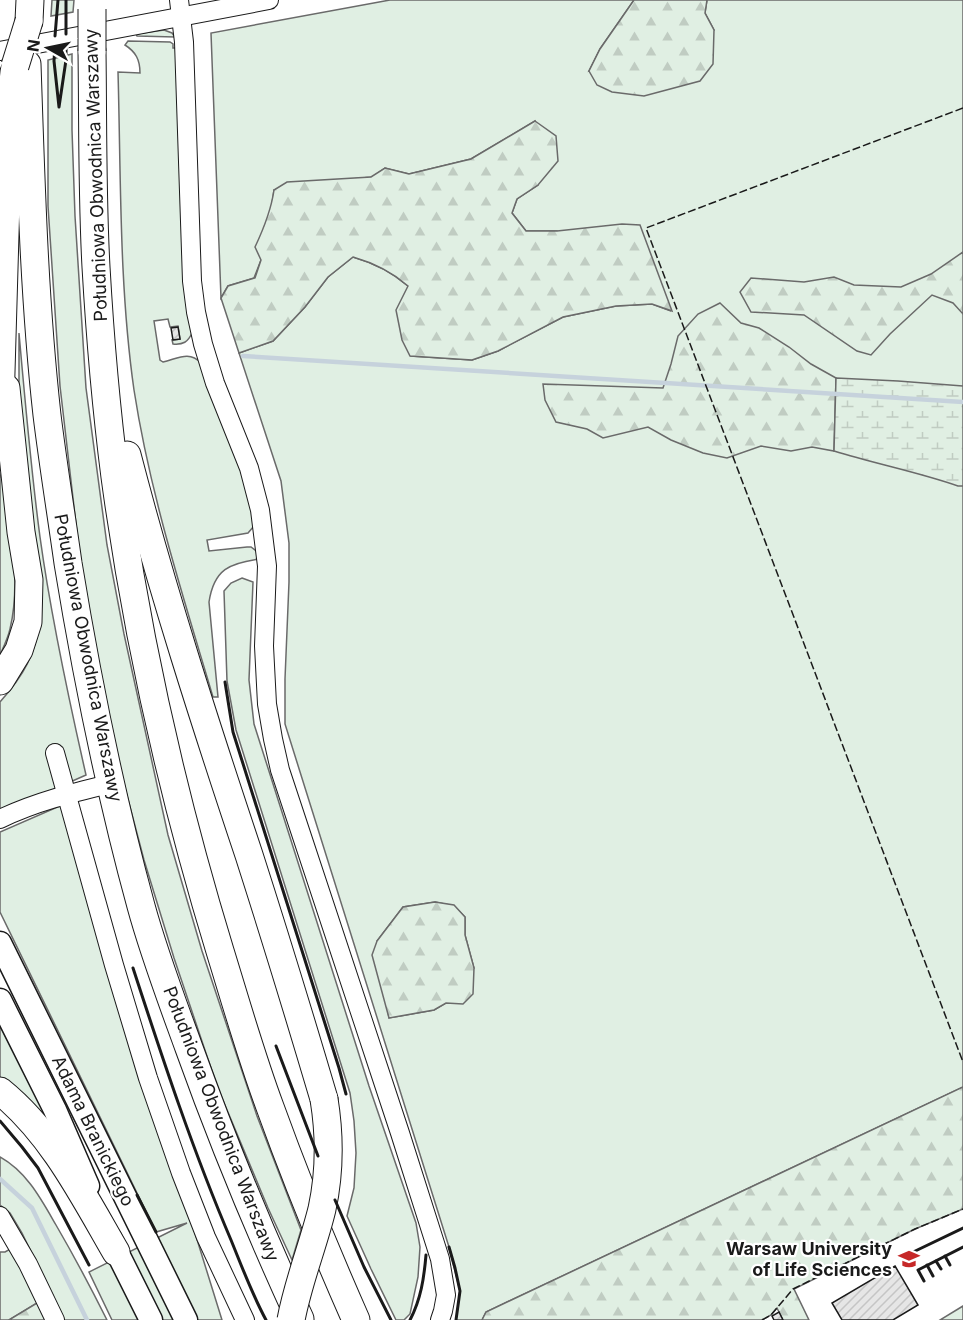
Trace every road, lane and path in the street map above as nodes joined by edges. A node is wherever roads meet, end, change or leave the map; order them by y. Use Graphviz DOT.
graph roads {
  1 [pos="269,0"];
  2 [pos="92,5"];
  3 [pos="180,8"];
  4 [pos="29,10"];
  5 [pos="14,60"];
  6 [pos="2,354"];
  7 [pos="103,361"];
  8 [pos="0,406"];
  9 [pos="0,681"];
  10 [pos="55,753"];
  11 [pos="109,784"];
  12 [pos="67,794"];
  13 [pos="0,819"];
  14 [pos="0,943"];
  15 [pos="0,1000"];
  16 [pos="0,1091"];
  17 [pos="0,1216"];
  18 [pos="116,1252"];
  19 [pos="353,1315"];
  20 [pos="55,1320"];
  21 [pos="151,1320"];
  22 [pos="186,1320"];
  23 [pos="245,1320"];
  24 [pos="291,1320"];
  25 [pos="300,1320"];
  26 [pos="440,1320"];
  1 -- 3 [label="street"];
  2 -- 7 [label="highway, Południowa Obwodnica Warszawy, bridge"];
  3 -- 5 [label="street"];
  3 -- 26 [label="street"];
  4 -- 5 [label="highway, bridge"];
  5 -- 6 [label="highway"];
  5 -- 11 [label="highway, Południowa Obwodnica Warszawy"];
  6 -- 8 [label="highway"];
  6 -- 9 [label="highway"];
  7 -- 19 [label="highway, Południowa Obwodnica Warszawy"];
  7 -- 24 [label="highway, bridge"];
  10 -- 12 [label="street"];
  11 -- 12 [label="street"];
  11 -- 25 [label="highway, Południowa Obwodnica Warszawy"];
  12 -- 13 [label="street"];
  12 -- 23 [label="street"];
  14 -- 22 [label="main road, Adama Branickiego"];
  15 -- 18 [label="main road, Adama Branickiego"];
  16 -- 18 [label="highway"];
  17 -- 20 [label="street"];
  18 -- 21 [label="main road, Adama Branickiego"];
}
